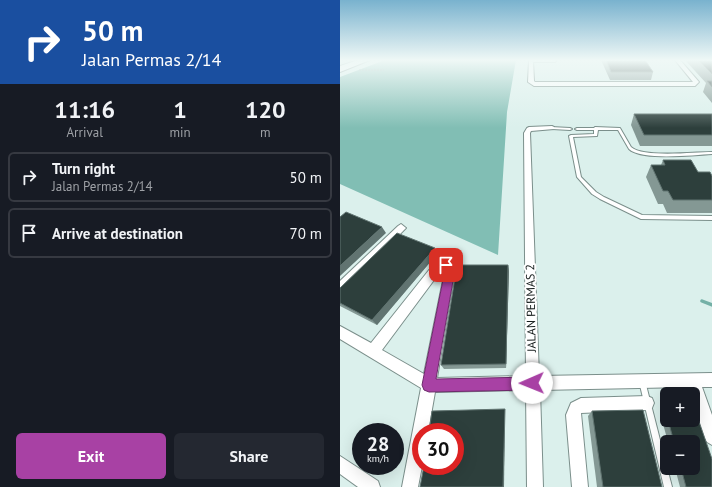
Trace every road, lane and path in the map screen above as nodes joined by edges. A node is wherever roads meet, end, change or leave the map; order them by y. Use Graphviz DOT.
graph roads {
  1 [pos="532,83"];
  2 [pos="696,83"];
  3 [pos="552,128"];
  4 [pos="596,128"];
  5 [pos="570,129"];
  6 [pos="577,129"];
  7 [pos="712,153"];
  8 [pos="712,218"];
  9 [pos="401,228"];
  10 [pos="340,288"];
  11 [pos="340,332"];
  12 [pos="372,352"];
  13 [pos="692,380"];
  14 [pos="712,380"];
  15 [pos="642,381"];
  16 [pos="532,383"];
  17 [pos="429,385"];
  18 [pos="647,403"];
  19 [pos="712,437"];
  20 [pos="340,464"];
  21 [pos="372,487"];
  22 [pos="410,487"];
  23 [pos="535,487"];
  24 [pos="580,487"];
  25 [pos="668,487"];
  1 -- 2 [label="street"];
  3 -- 5 [label="lane"];
  3 -- 16 [label="street, JALAN PERMAS 2"];
  4 -- 6 [label="lane"];
  4 -- 7 [label="lane"];
  4 -- 8 [label="lane"];
  9 -- 10 [label="street"];
  11 -- 12 [label="street"];
  12 -- 17 [label="street"];
  12 -- 17 [label="street"];
  13 -- 14 [label="street"];
  13 -- 15 [label="street"];
  13 -- 19 [label="street"];
  15 -- 16 [label="street"];
  15 -- 18 [label="lane"];
  16 -- 17 [label="street"];
  16 -- 23 [label="street, JALAN PERMAS 2"];
  17 -- 22 [label="street"];
  18 -- 24 [label="street"];
  18 -- 25 [label="lane"];
  20 -- 21 [label="street"];
}
